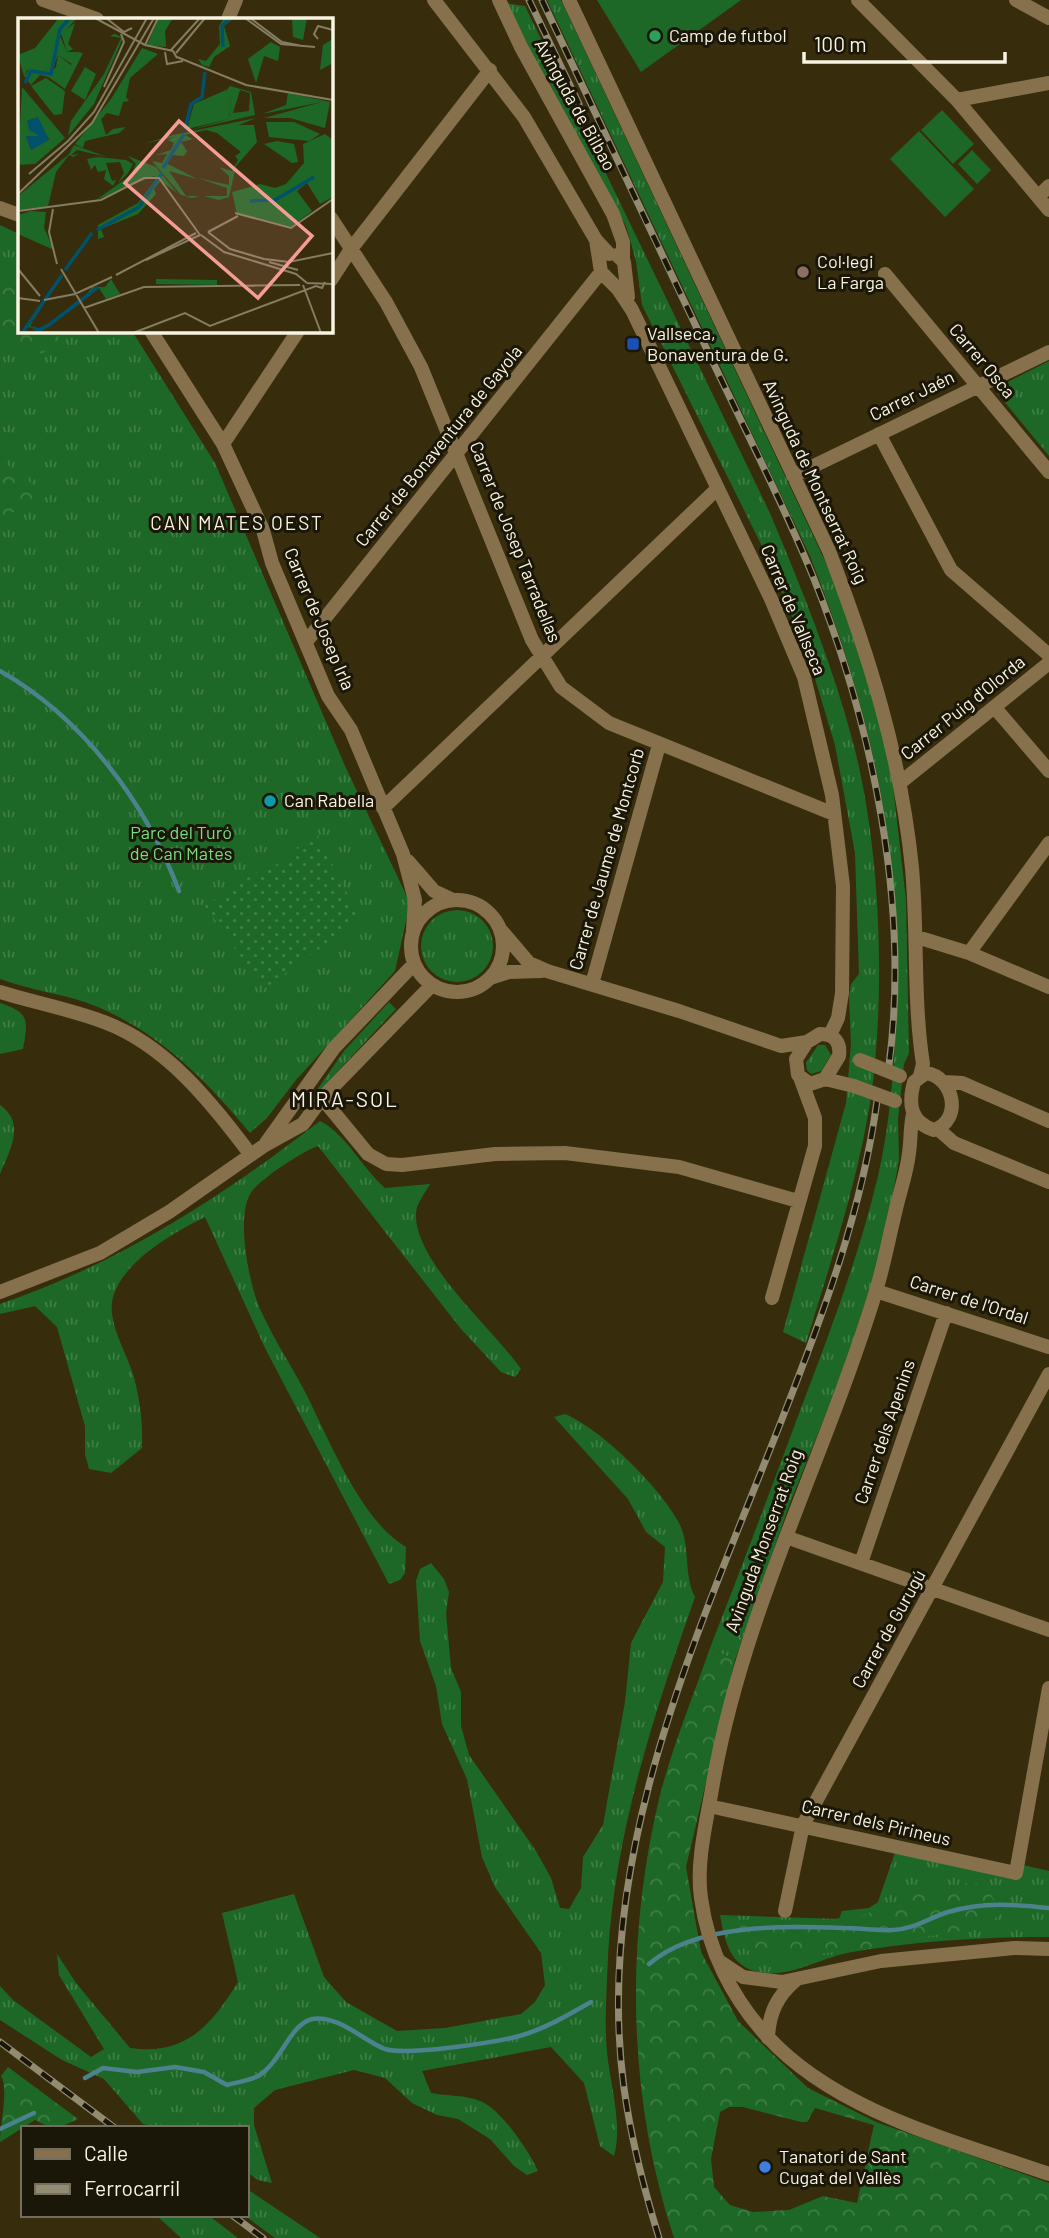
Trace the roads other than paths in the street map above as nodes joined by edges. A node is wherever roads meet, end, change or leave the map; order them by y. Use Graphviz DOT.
graph roads {
  1 [pos="43,0"];
  2 [pos="236,0"];
  3 [pos="434,0"];
  4 [pos="499,0"];
  5 [pos="569,0"];
  6 [pos="1016,0"];
  7 [pos="865,3"];
  8 [pos="94,18"];
  9 [pos="228,18"];
  10 [pos="1049,18"];
  11 [pos="490,70"];
  12 [pos="1049,83"];
  13 [pos="957,100"];
  14 [pos="1043,191"];
  15 [pos="0,208"];
  16 [pos="1049,210"];
  17 [pos="18,215"];
  18 [pos="332,220"];
  19 [pos="351,249"];
  20 [pos="610,264"];
  21 [pos="885,274"];
  22 [pos="332,278"];
  23 [pos="152,332"];
  24 [pos="297,332"];
  25 [pos="1049,352"];
  26 [pos="977,385"];
  27 [pos="879,433"];
  28 [pos="223,444"];
  29 [pos="457,454"];
  30 [pos="1049,472"];
  31 [pos="793,476"];
  32 [pos="717,489"];
  33 [pos="306,642"];
  34 [pos="1049,655"];
  35 [pos="542,658"];
  36 [pos="1049,663"];
  37 [pos="995,708"];
  38 [pos="659,745"];
  39 [pos="1049,771"];
  40 [pos="901,782"];
  41 [pos="383,808"];
  42 [pos="834,814"];
  43 [pos="1049,844"];
  44 [pos="403,854"];
  45 [pos="451,899"];
  46 [pos="500,929"];
  47 [pos="413,930"];
  48 [pos="917,937"];
  49 [pos="970,953"];
  50 [pos="414,964"];
  51 [pos="547,971"];
  52 [pos="489,979"];
  53 [pos="592,984"];
  54 [pos="432,985"];
  55 [pos="1049,987"];
  56 [pos="0,992"];
  57 [pos="830,1034"];
  58 [pos="807,1042"];
  59 [pos="774,1044"];
  60 [pos="840,1052"];
  61 [pos="796,1063"];
  62 [pos="923,1076"];
  63 [pos="801,1080"];
  64 [pos="821,1082"];
  65 [pos="945,1082"];
  66 [pos="323,1098"];
  67 [pos="811,1105"];
  68 [pos="912,1112"];
  69 [pos="1049,1121"];
  70 [pos="934,1129"];
  71 [pos="265,1145"];
  72 [pos="909,1153"];
  73 [pos="251,1155"];
  74 [pos="1049,1182"];
  75 [pos="798,1201"];
  76 [pos="876,1291"];
  77 [pos="0,1292"];
  78 [pos="772,1298"];
  79 [pos="946,1313"];
  80 [pos="1049,1347"];
  81 [pos="1049,1374"];
  82 [pos="786,1537"];
  83 [pos="861,1563"];
  84 [pos="933,1589"];
  85 [pos="1049,1630"];
  86 [pos="1049,1688"];
  87 [pos="1043,1752"];
  88 [pos="718,1808"];
  89 [pos="803,1825"];
  90 [pos="785,1910"];
  91 [pos="1049,1949"];
  92 [pos="715,1954"];
  93 [pos="797,1979"];
  94 [pos="768,2038"];
  95 [pos="1049,2174"];
  1 -- 8 [label="street"];
  2 -- 9 [label="street"];
  3 -- 11 [label="street, Carrer de Vallseca"];
  4 -- 20 [label="street, Avinguda de Bilbao"];
  5 -- 31 [label="street, Avinguda de Montserrat Roig"];
  6 -- 10 [label="street"];
  7 -- 13 [label="street"];
  11 -- 19 [label="street"];
  11 -- 20 [label="street, Carrer de Vallseca"];
  12 -- 13 [label="street"];
  13 -- 14 [label="street"];
  14 -- 16 [label="street"];
  15 -- 17 [label="street"];
  18 -- 19 [label="street, Carrer de Josep Tarradellas"];
  19 -- 22 [label="street"];
  19 -- 29 [label="street, Carrer de Josep Tarradellas"];
  20 -- 29 [label="street, Carrer de Bonaventura de Gayola"];
  20 -- 32 [label="street, Carrer de Vallseca"];
  21 -- 26 [label="street, Carrer Osca"];
  23 -- 28 [label="street, Carrer de Josep Irla"];
  24 -- 28 [label="street"];
  25 -- 26 [label="street, Carrer Jaén"];
  26 -- 27 [label="street, Carrer Jaén"];
  26 -- 30 [label="street, Carrer Osca"];
  27 -- 31 [label="street, Carrer Jaén"];
  27 -- 34 [label="street"];
  28 -- 33 [label="street, Carrer de Josep Irla"];
  29 -- 33 [label="street, Carrer de Bonaventura de Gayola"];
  29 -- 35 [label="street, Carrer de Josep Tarradellas"];
  31 -- 40 [label="street, Avinguda de Montserrat Roig"];
  32 -- 35 [label="street"];
  32 -- 42 [label="street, Carrer de Vallseca"];
  33 -- 41 [label="street, Carrer de Josep Irla"];
  35 -- 38 [label="street, Carrer de Josep Tarradellas"];
  35 -- 41 [label="street"];
  36 -- 37 [label="street, Carrer Puig d'Olorda"];
  37 -- 39 [label="street"];
  37 -- 40 [label="street, Carrer Puig d'Olorda"];
  38 -- 42 [label="street, Carrer de Josep Tarradellas"];
  38 -- 53 [label="street, Carrer de Jaume de Montcorb"];
  40 -- 48 [label="street, Avinguda de Montserrat Roig"];
  41 -- 44 [label="street, Carrer de Josep Irla"];
  42 -- 57 [label="street, Carrer de Vallseca"];
  43 -- 49 [label="street"];
  44 -- 45 [label="street"];
  44 -- 47 [label="street"];
  45 -- 46 [label="street"];
  45 -- 47 [label="street"];
  46 -- 51 [label="street"];
  46 -- 52 [label="street"];
  47 -- 50 [label="street"];
  48 -- 49 [label="street"];
  48 -- 62 [label="street, Avinguda de Montserrat Roig"];
  49 -- 55 [label="street"];
  50 -- 54 [label="street"];
  50 -- 71 [label="street"];
  51 -- 52 [label="street"];
  51 -- 53 [label="street"];
  52 -- 54 [label="street"];
  53 -- 59 [label="street"];
  54 -- 66 [label="street"];
  56 -- 73 [label="street"];
  57 -- 58 [label="street"];
  57 -- 60 [label="street"];
  58 -- 59 [label="street"];
  58 -- 61 [label="street"];
  59 -- 61 [label="street"];
  60 -- 62 [label="street, bridge"];
  60 -- 64 [label="street"];
  61 -- 63 [label="street"];
  62 -- 65 [label="street"];
  62 -- 68 [label="street, Avinguda Monserrat Roig"];
  63 -- 64 [label="street"];
  63 -- 67 [label="street"];
  64 -- 67 [label="street"];
  64 -- 68 [label="street, bridge"];
  65 -- 69 [label="street"];
  65 -- 70 [label="street, Avinguda Monserrat Roig"];
  66 -- 71 [label="street"];
  66 -- 75 [label="street"];
  67 -- 75 [label="street"];
  68 -- 70 [label="street"];
  68 -- 72 [label="street, Avinguda Monserrat Roig"];
  70 -- 72 [label="street, Avinguda Monserrat Roig"];
  70 -- 74 [label="street"];
  71 -- 73 [label="street"];
  72 -- 76 [label="street, Avinguda Monserrat Roig"];
  73 -- 77 [label="street"];
  75 -- 78 [label="street"];
  76 -- 79 [label="street, Carrer de l'Ordal"];
  76 -- 82 [label="street, Avinguda Monserrat Roig"];
  79 -- 80 [label="street, Carrer de l'Ordal"];
  79 -- 83 [label="street, Carrer dels Apenins"];
  81 -- 84 [label="street, Carrer de Gurugú"];
  82 -- 83 [label="street"];
  82 -- 92 [label="street, Avinguda Monserrat Roig"];
  83 -- 84 [label="street"];
  84 -- 85 [label="street"];
  84 -- 89 [label="street, Carrer de Gurugú"];
  86 -- 87 [label="street"];
  87 -- 89 [label="street, Carrer dels Pirineus"];
  88 -- 89 [label="street, Carrer dels Pirineus"];
  89 -- 90 [label="street, Carrer de Gurugú"];
  91 -- 93 [label="street"];
  92 -- 93 [label="street"];
  92 -- 94 [label="street, Avinguda Monserrat Roig"];
  93 -- 94 [label="street"];
  94 -- 95 [label="street, Avinguda Monserrat Roig"];
}
